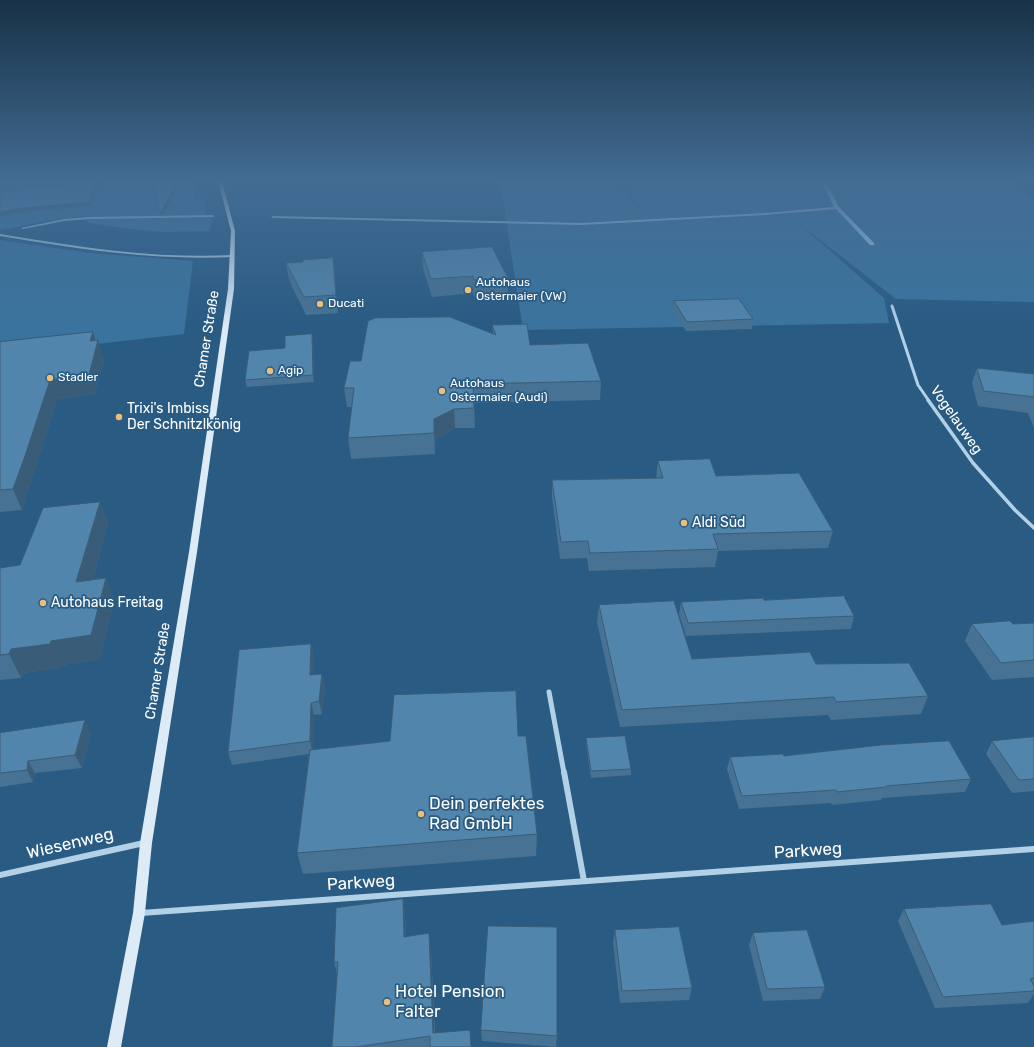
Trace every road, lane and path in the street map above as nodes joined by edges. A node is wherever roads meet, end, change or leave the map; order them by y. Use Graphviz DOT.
graph roads {
  1 [pos="233,230"];
  2 [pos="0,235"];
  3 [pos="233,256"];
  4 [pos="892,306"];
  5 [pos="1034,528"];
  6 [pos="549,692"];
  7 [pos="146,842"];
  8 [pos="1034,849"];
  9 [pos="0,874"];
  10 [pos="584,882"];
  11 [pos="139,913"];
  12 [pos="114,1047"];
  1 -- 3 [label="main road, Chamer Straße"];
  2 -- 3 [label="street"];
  3 -- 7 [label="main road, Chamer Straße"];
  4 -- 5 [label="street, Vogelauweg"];
  6 -- 10 [label="street"];
  7 -- 9 [label="street, Wiesenweg"];
  7 -- 11 [label="main road, Chamer Straße"];
  8 -- 10 [label="street, Parkweg"];
  10 -- 11 [label="street, Parkweg"];
  11 -- 12 [label="main road, Chamer Straße"];
}
